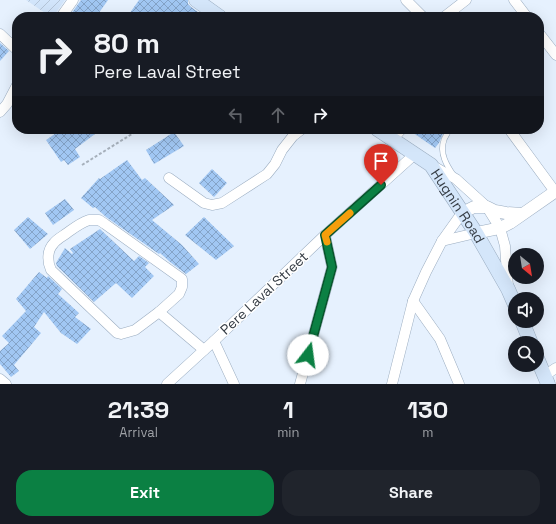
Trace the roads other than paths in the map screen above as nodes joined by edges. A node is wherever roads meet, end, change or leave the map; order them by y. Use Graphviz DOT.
graph roads {
  1 [pos="73,0"];
  2 [pos="196,0"];
  3 [pos="406,0"];
  4 [pos="466,0"];
  5 [pos="514,0"];
  6 [pos="65,12"];
  7 [pos="213,12"];
  8 [pos="419,12"];
  9 [pos="450,12"];
  10 [pos="523,12"];
  11 [pos="0,34"];
  12 [pos="544,39"];
  13 [pos="12,45"];
  14 [pos="556,55"];
  15 [pos="12,94"];
  16 [pos="0,112"];
  17 [pos="296,134"];
  18 [pos="385,134"];
  19 [pos="400,134"];
  20 [pos="448,134"];
  21 [pos="513,134"];
  22 [pos="394,140"];
  23 [pos="415,154"];
  24 [pos="431,165"];
  25 [pos="169,178"];
  26 [pos="456,179"];
  27 [pos="556,192"];
  28 [pos="487,207"];
  29 [pos="462,213"];
  30 [pos="522,214"];
  31 [pos="500,228"];
  32 [pos="476,233"];
  33 [pos="325,235"];
  34 [pos="442,241"];
  35 [pos="508,289"];
  36 [pos="509,292"];
  37 [pos="413,301"];
  38 [pos="159,312"];
  39 [pos="214,340"];
  40 [pos="204,350"];
  41 [pos="544,368"];
  42 [pos="550,376"];
  43 [pos="0,379"];
  44 [pos="6,384"];
  45 [pos="167,384"];
  46 [pos="234,384"];
  47 [pos="300,384"];
  48 [pos="392,384"];
  49 [pos="459,384"];
  1 -- 6 [label="street"];
  2 -- 7 [label="main road"];
  3 -- 8 [label="street"];
  4 -- 9 [label="street"];
  5 -- 10 [label="street"];
  11 -- 13 [label="street"];
  12 -- 14 [label="street"];
  15 -- 16 [label="street"];
  17 -- 25 [label="street"];
  18 -- 22 [label="main road, Hugnin Road"];
  19 -- 22 [label="lane"];
  20 -- 26 [label="lane"];
  21 -- 27 [label="street"];
  22 -- 23 [label="main road, Hugnin Road"];
  23 -- 24 [label="main road, Hugnin Road"];
  23 -- 33 [label="street, Pere Laval Street"];
  24 -- 26 [label="street"];
  24 -- 29 [label="main road, Hugnin Road"];
  26 -- 28 [label="street"];
  27 -- 30 [label="street"];
  28 -- 29 [label="street"];
  28 -- 30 [label="street"];
  28 -- 31 [label="street"];
  29 -- 32 [label="main road, Hugnin Road"];
  29 -- 34 [label="street"];
  30 -- 31 [label="street"];
  31 -- 32 [label="street"];
  31 -- 35 [label="street"];
  32 -- 34 [label="street"];
  32 -- 35 [label="main road, Hugnin Road"];
  33 -- 39 [label="street, Pere Laval Street"];
  33 -- 47 [label="street"];
  34 -- 37 [label="street"];
  35 -- 36 [label="main road, Hugnin Road"];
  37 -- 48 [label="street"];
  37 -- 49 [label="street"];
  38 -- 38 [label="street"];
  38 -- 40 [label="street"];
  39 -- 40 [label="street, Pere Laval Street"];
  39 -- 46 [label="street"];
  40 -- 45 [label="street, Pere Laval Street"];
  41 -- 42 [label="main road"];
  43 -- 44 [label="street"];
}
